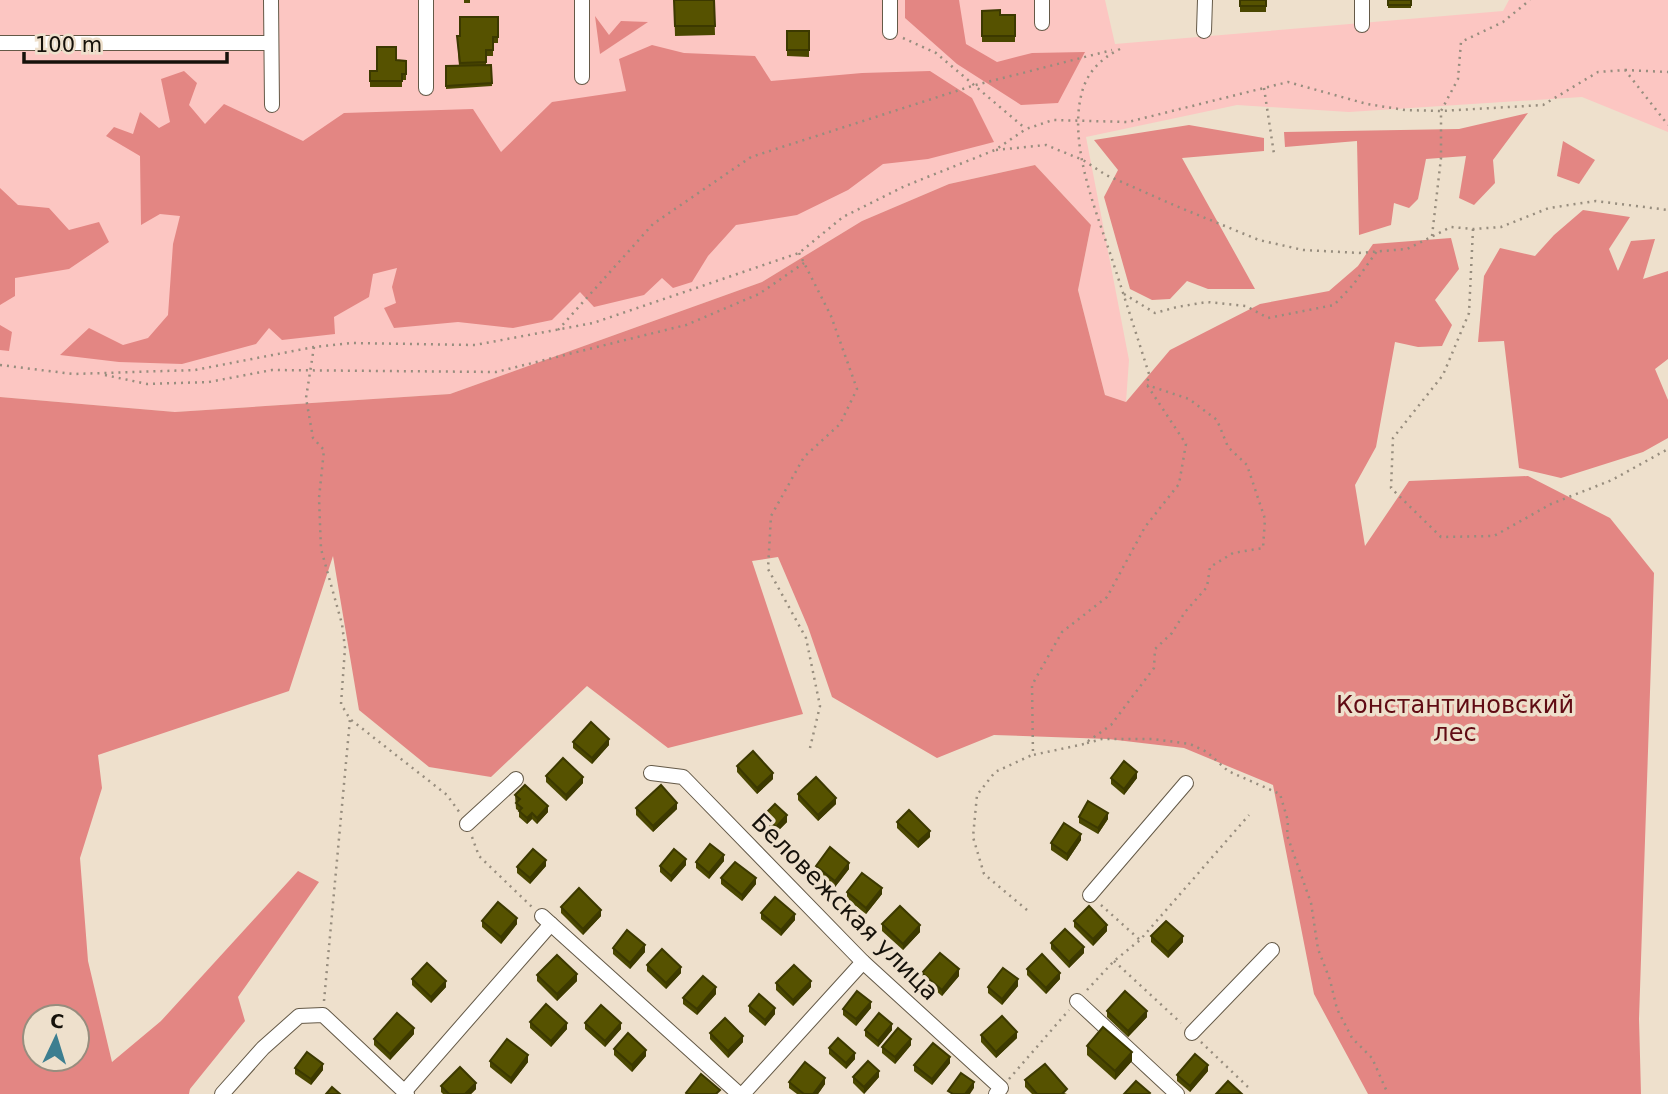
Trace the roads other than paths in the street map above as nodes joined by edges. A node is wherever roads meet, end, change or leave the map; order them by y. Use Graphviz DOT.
graph roads {
  1 [pos="271,0"];
  2 [pos="426,0"];
  3 [pos="582,0"];
  4 [pos="890,0"];
  5 [pos="1042,0"];
  6 [pos="1205,0"];
  7 [pos="1362,0"];
  8 [pos="1042,23"];
  9 [pos="1362,25"];
  10 [pos="1205,31"];
  11 [pos="890,33"];
  12 [pos="0,43"];
  13 [pos="271,43"];
  14 [pos="582,77"];
  15 [pos="426,88"];
  16 [pos="272,105"];
  17 [pos="651,773"];
  18 [pos="516,779"];
  19 [pos="1186,783"];
  20 [pos="467,824"];
  21 [pos="1090,895"];
  22 [pos="1272,950"];
  23 [pos="863,962"];
  24 [pos="1077,1001"];
  25 [pos="1192,1033"];
  26 [pos="999,1091"];
  27 [pos="406,1093"];
  28 [pos="222,1094"];
  29 [pos="741,1094"];
  30 [pos="1177,1094"];
  1 -- 13 [label="street"];
  2 -- 15 [label="street"];
  3 -- 14 [label="street"];
  4 -- 11 [label="street"];
  5 -- 8 [label="street"];
  6 -- 10 [label="street"];
  7 -- 9 [label="street"];
  12 -- 13 [label="street"];
  13 -- 16 [label="street"];
  17 -- 23 [label="street, Беловежская улица"];
  18 -- 20 [label="street"];
  19 -- 21 [label="street"];
  22 -- 25 [label="street"];
  23 -- 26 [label="street, Беловежская улица"];
  23 -- 29 [label="street"];
  24 -- 30 [label="street"];
  27 -- 28 [label="street"];
  27 -- 29 [label="street"];
}
